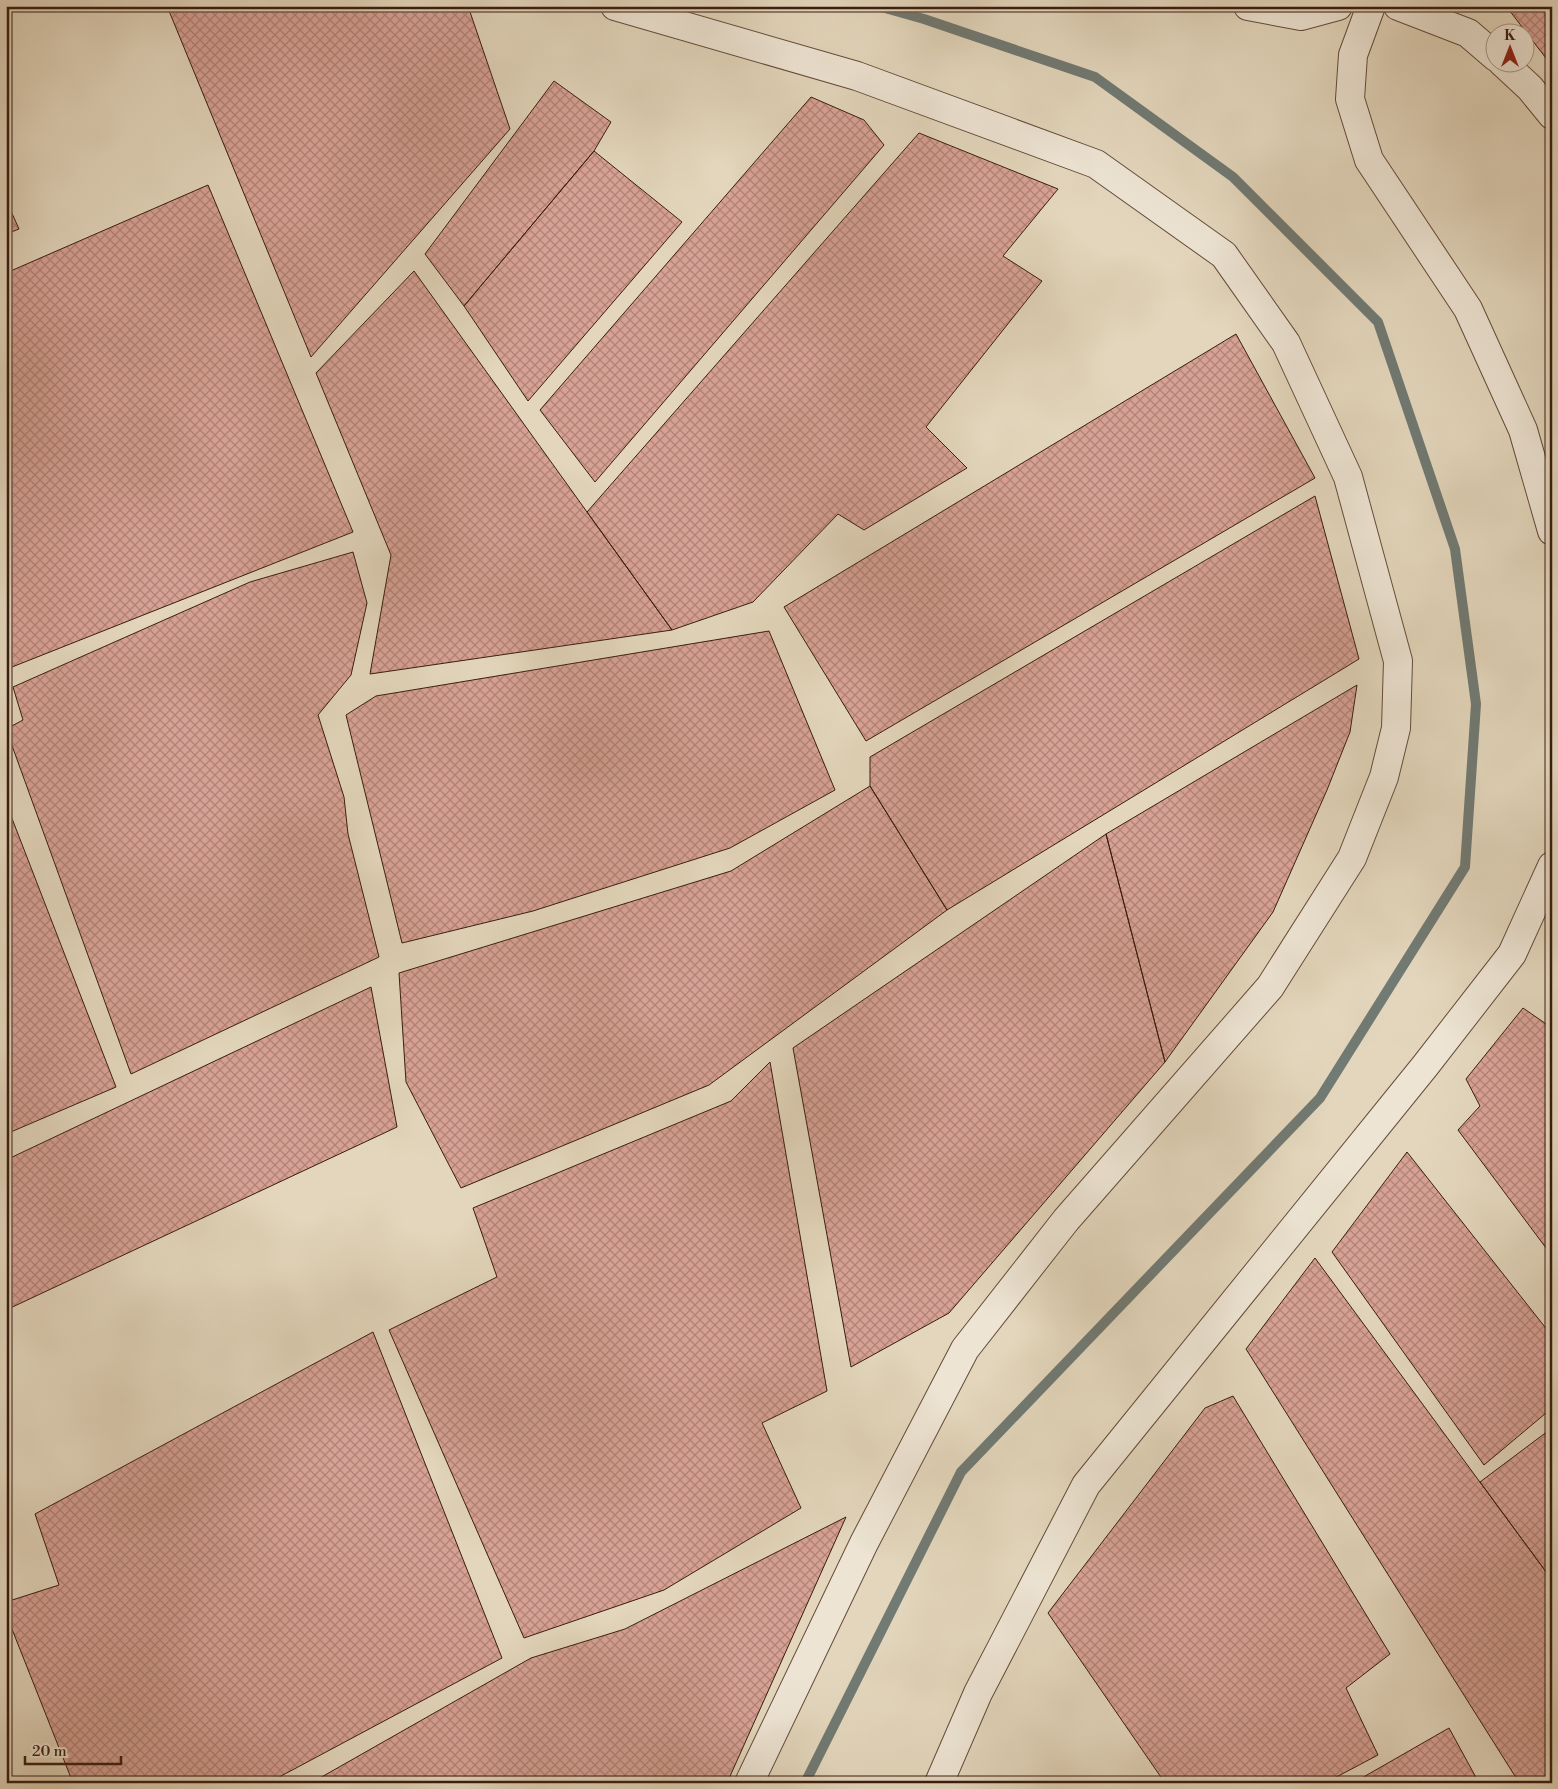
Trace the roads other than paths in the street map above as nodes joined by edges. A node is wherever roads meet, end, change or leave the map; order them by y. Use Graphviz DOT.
graph roads {
  1 [pos="614,6"];
  2 [pos="1248,6"];
  3 [pos="1338,6"];
  4 [pos="1371,6"];
  5 [pos="1398,6"];
  6 [pos="1486,48"];
  7 [pos="1513,72"];
  8 [pos="1552,115"];
  9 [pos="1552,531"];
  10 [pos="1552,866"];
  11 [pos="749,1783"];
  12 [pos="939,1783"];
  1 -- 11 [label="street"];
  2 -- 3 [label="street"];
  4 -- 9 [label="street"];
  5 -- 6 [label="street"];
  7 -- 8 [label="street"];
  10 -- 12 [label="street"];
}
